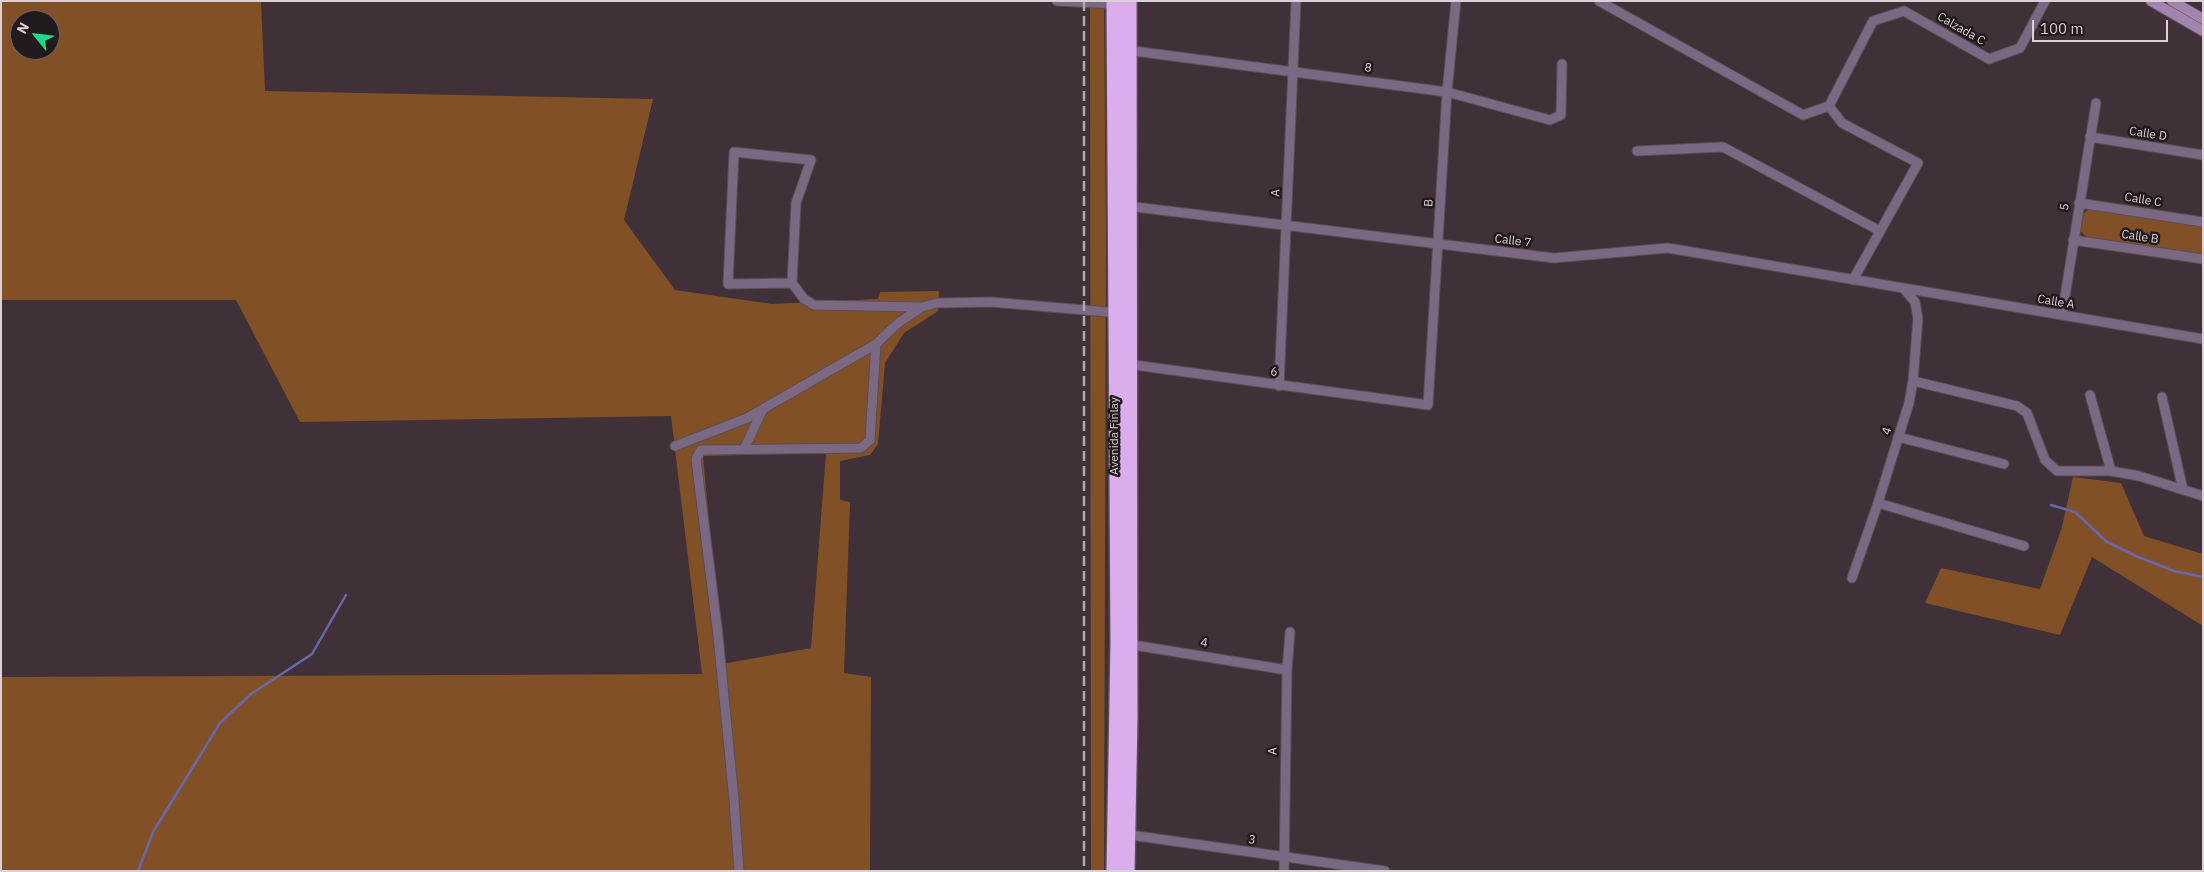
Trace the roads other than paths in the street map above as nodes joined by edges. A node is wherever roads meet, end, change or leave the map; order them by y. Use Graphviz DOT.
graph roads {
  1 [pos="1057,1"];
  2 [pos="1296,1"];
  3 [pos="1456,1"];
  4 [pos="1599,1"];
  5 [pos="2045,1"];
  6 [pos="2151,1"];
  7 [pos="2172,1"];
  8 [pos="1122,3"];
  9 [pos="2203,19"];
  10 [pos="2203,31"];
  11 [pos="1122,50"];
  12 [pos="1562,64"];
  13 [pos="1294,70"];
  14 [pos="1447,92"];
  15 [pos="2096,103"];
  16 [pos="1829,106"];
  17 [pos="2090,137"];
  18 [pos="1637,151"];
  19 [pos="2203,155"];
  20 [pos="2079,203"];
  21 [pos="1123,205"];
  22 [pos="2203,222"];
  23 [pos="1287,225"];
  24 [pos="1880,231"];
  25 [pos="2073,240"];
  26 [pos="1439,244"];
  27 [pos="2203,259"];
  28 [pos="1853,280"];
  29 [pos="792,283"];
  30 [pos="1906,290"];
  31 [pos="922,307"];
  32 [pos="1123,314"];
  33 [pos="2062,315"];
  34 [pos="2203,339"];
  35 [pos="876,344"];
  36 [pos="1124,363"];
  37 [pos="1913,381"];
  38 [pos="1279,386"];
  39 [pos="2090,395"];
  40 [pos="2162,398"];
  41 [pos="1428,405"];
  42 [pos="764,409"];
  43 [pos="1898,437"];
  44 [pos="675,446"];
  45 [pos="744,449"];
  46 [pos="2004,464"];
  47 [pos="2111,471"];
  48 [pos="2183,490"];
  49 [pos="2203,496"];
  50 [pos="1878,503"];
  51 [pos="2024,546"];
  52 [pos="1852,578"];
  53 [pos="1290,632"];
  54 [pos="1124,643"];
  55 [pos="1287,670"];
  56 [pos="1121,834"];
  57 [pos="1284,858"];
  58 [pos="739,871"];
  59 [pos="1114,871"];
  60 [pos="1127,871"];
  61 [pos="1284,871"];
  62 [pos="1385,871"];
  1 -- 8 [label="street"];
  2 -- 13 [label="street, A"];
  3 -- 14 [label="street, B"];
  4 -- 16 [label="street"];
  5 -- 16 [label="street, Calzada C"];
  6 -- 10 [label="street"];
  7 -- 9 [label="street"];
  8 -- 11 [label="highway, Avenida Finlay"];
  11 -- 13 [label="street, 8"];
  11 -- 21 [label="highway, Avenida Finlay"];
  12 -- 14 [label="street, 8"];
  13 -- 14 [label="street, 8"];
  13 -- 23 [label="street, A"];
  14 -- 26 [label="street, B"];
  15 -- 17 [label="street, 5"];
  16 -- 24 [label="street"];
  17 -- 19 [label="street, Calle D"];
  17 -- 20 [label="street, 5"];
  18 -- 24 [label="street"];
  20 -- 22 [label="street, Calle C"];
  20 -- 25 [label="street, 5"];
  21 -- 23 [label="street, Calle 7"];
  21 -- 32 [label="highway, Avenida Finlay"];
  23 -- 26 [label="street, Calle 7"];
  23 -- 38 [label="street, A"];
  24 -- 28 [label="street"];
  25 -- 27 [label="street, Calle B"];
  25 -- 33 [label="street, 5"];
  26 -- 28 [label="street, Calle 7"];
  26 -- 41 [label="street, B"];
  28 -- 30 [label="street, Calle 7"];
  29 -- 29 [label="street"];
  29 -- 31 [label="street"];
  30 -- 33 [label="street, Calle A"];
  30 -- 37 [label="street, 4"];
  31 -- 32 [label="street"];
  31 -- 35 [label="street"];
  32 -- 36 [label="highway, Avenida Finlay"];
  33 -- 34 [label="street, Calle A"];
  35 -- 42 [label="street"];
  35 -- 45 [label="street"];
  36 -- 38 [label="street, 6"];
  36 -- 54 [label="highway, Avenida Finlay"];
  37 -- 43 [label="street, 4"];
  37 -- 47 [label="street"];
  38 -- 41 [label="street, 6"];
  39 -- 47 [label="street"];
  40 -- 48 [label="street"];
  42 -- 44 [label="street"];
  42 -- 45 [label="street"];
  43 -- 46 [label="street"];
  43 -- 50 [label="street, 4"];
  45 -- 58 [label="street"];
  47 -- 48 [label="street"];
  48 -- 49 [label="street"];
  50 -- 51 [label="street"];
  50 -- 52 [label="street, 4"];
  53 -- 55 [label="street, A"];
  54 -- 55 [label="street, 4"];
  54 -- 56 [label="highway, Avenida Finlay"];
  55 -- 57 [label="street, A"];
  56 -- 57 [label="street, 3"];
  56 -- 59 [label="highway, Avenida Finlay"];
  56 -- 60 [label="highway, Avenida Finlay"];
  57 -- 61 [label="street, A"];
  57 -- 62 [label="street, 3"];
}
